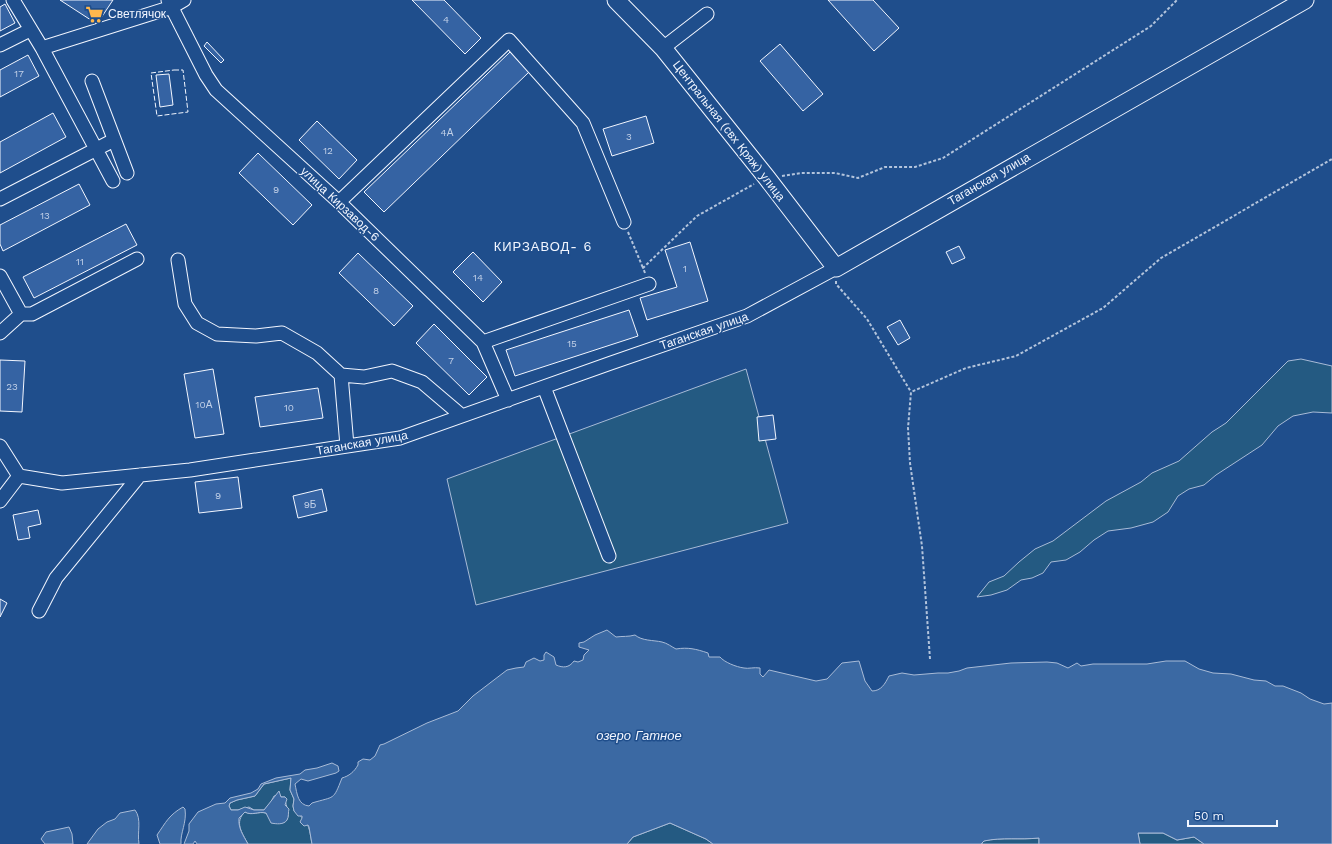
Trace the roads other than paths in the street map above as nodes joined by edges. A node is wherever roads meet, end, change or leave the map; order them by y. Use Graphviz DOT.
graph roads {
  1 [pos="13,0"];
  2 [pos="184,0"];
  3 [pos="616,0"];
  4 [pos="1305,0"];
  5 [pos="170,4"];
  6 [pos="707,14"];
  7 [pos="30,30"];
  8 [pos="0,45"];
  9 [pos="42,48"];
  10 [pos="663,48"];
  11 [pos="92,81"];
  12 [pos="114,140"];
  13 [pos="96,150"];
  14 [pos="126,173"];
  15 [pos="113,181"];
  16 [pos="0,199"];
  17 [pos="339,202"];
  18 [pos="624,222"];
  19 [pos="137,259"];
  20 [pos="178,260"];
  21 [pos="836,268"];
  22 [pos="0,276"];
  23 [pos="649,284"];
  24 [pos="20,314"];
  25 [pos="0,333"];
  26 [pos="483,342"];
  27 [pos="341,375"];
  28 [pos="544,387"];
  29 [pos="508,400"];
  30 [pos="462,416"];
  31 [pos="0,446"];
  32 [pos="347,446"];
  33 [pos="140,475"];
  34 [pos="18,476"];
  35 [pos="1,498"];
  36 [pos="609,556"];
  37 [pos="39,611"];
  1 -- 7 [label="street"];
  2 -- 5 [label="street"];
  3 -- 10 [label="main road, Центральная (свх Кряж) улица"];
  4 -- 21 [label="main road, Таганская улица"];
  5 -- 9 [label="street"];
  5 -- 17 [label="street, улица Кирзавод-6"];
  6 -- 10 [label="street"];
  7 -- 8 [label="street"];
  7 -- 9 [label="street"];
  9 -- 13 [label="street"];
  10 -- 21 [label="main road, Центральная (свх Кряж) улица"];
  11 -- 12 [label="street"];
  12 -- 13 [label="street"];
  12 -- 14 [label="street"];
  13 -- 15 [label="street"];
  13 -- 16 [label="street"];
  17 -- 18 [label="street"];
  17 -- 26 [label="street, улица Кирзавод-6"];
  19 -- 24 [label="street"];
  20 -- 27 [label="street"];
  21 -- 28 [label="street, Таганская улица"];
  22 -- 24 [label="street"];
  23 -- 26 [label="street"];
  24 -- 25 [label="street"];
  26 -- 29 [label="street, улица Кирзавод-6"];
  27 -- 30 [label="street"];
  27 -- 32 [label="street"];
  28 -- 29 [label="street, Таганская улица"];
  28 -- 36 [label="street"];
  29 -- 30 [label="street, Таганская улица"];
  30 -- 32 [label="street, Таганская улица"];
  31 -- 34 [label="street"];
  32 -- 33 [label="street, Таганская улица"];
  33 -- 34 [label="street, Таганская улица"];
  33 -- 37 [label="street"];
  34 -- 35 [label="street"];
}
